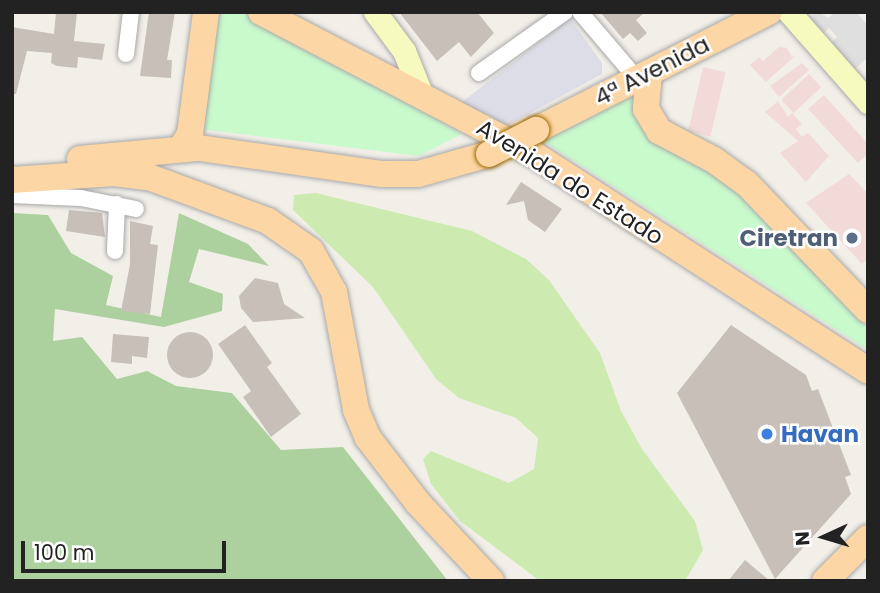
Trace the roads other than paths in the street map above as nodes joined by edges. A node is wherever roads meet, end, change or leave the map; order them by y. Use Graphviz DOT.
graph roads {
  1 [pos="131,12"];
  2 [pos="206,12"];
  3 [pos="261,12"];
  4 [pos="375,12"];
  5 [pos="565,12"];
  6 [pos="580,12"];
  7 [pos="769,12"];
  8 [pos="789,12"];
  9 [pos="126,54"];
  10 [pos="479,73"];
  11 [pos="643,76"];
  12 [pos="421,93"];
  13 [pos="868,102"];
  14 [pos="181,148"];
  15 [pos="12,167"];
  16 [pos="12,180"];
  17 [pos="12,195"];
  18 [pos="117,204"];
  19 [pos="136,209"];
  20 [pos="115,251"];
  21 [pos="868,310"];
  22 [pos="857,364"];
  23 [pos="868,394"];
  24 [pos="868,538"];
  25 [pos="491,581"];
  26 [pos="825,581"];
  1 -- 9 [label="street"];
  2 -- 14 [label="main road"];
  3 -- 12 [label="main road, Avenida do Estado"];
  4 -- 12 [label="main road"];
  5 -- 10 [label="street"];
  6 -- 11 [label="street"];
  7 -- 11 [label="main road, 4ª Avenida"];
  8 -- 13 [label="main road"];
  11 -- 14 [label="main road, 4ª Avenida, bridge"];
  11 -- 21 [label="main road"];
  12 -- 22 [label="main road, Avenida do Estado"];
  14 -- 15 [label="main road, 4ª Avenida"];
  16 -- 25 [label="main road"];
  17 -- 18 [label="street"];
  18 -- 19 [label="street"];
  18 -- 20 [label="street"];
  22 -- 23 [label="main road"];
  24 -- 26 [label="main road"];
}
